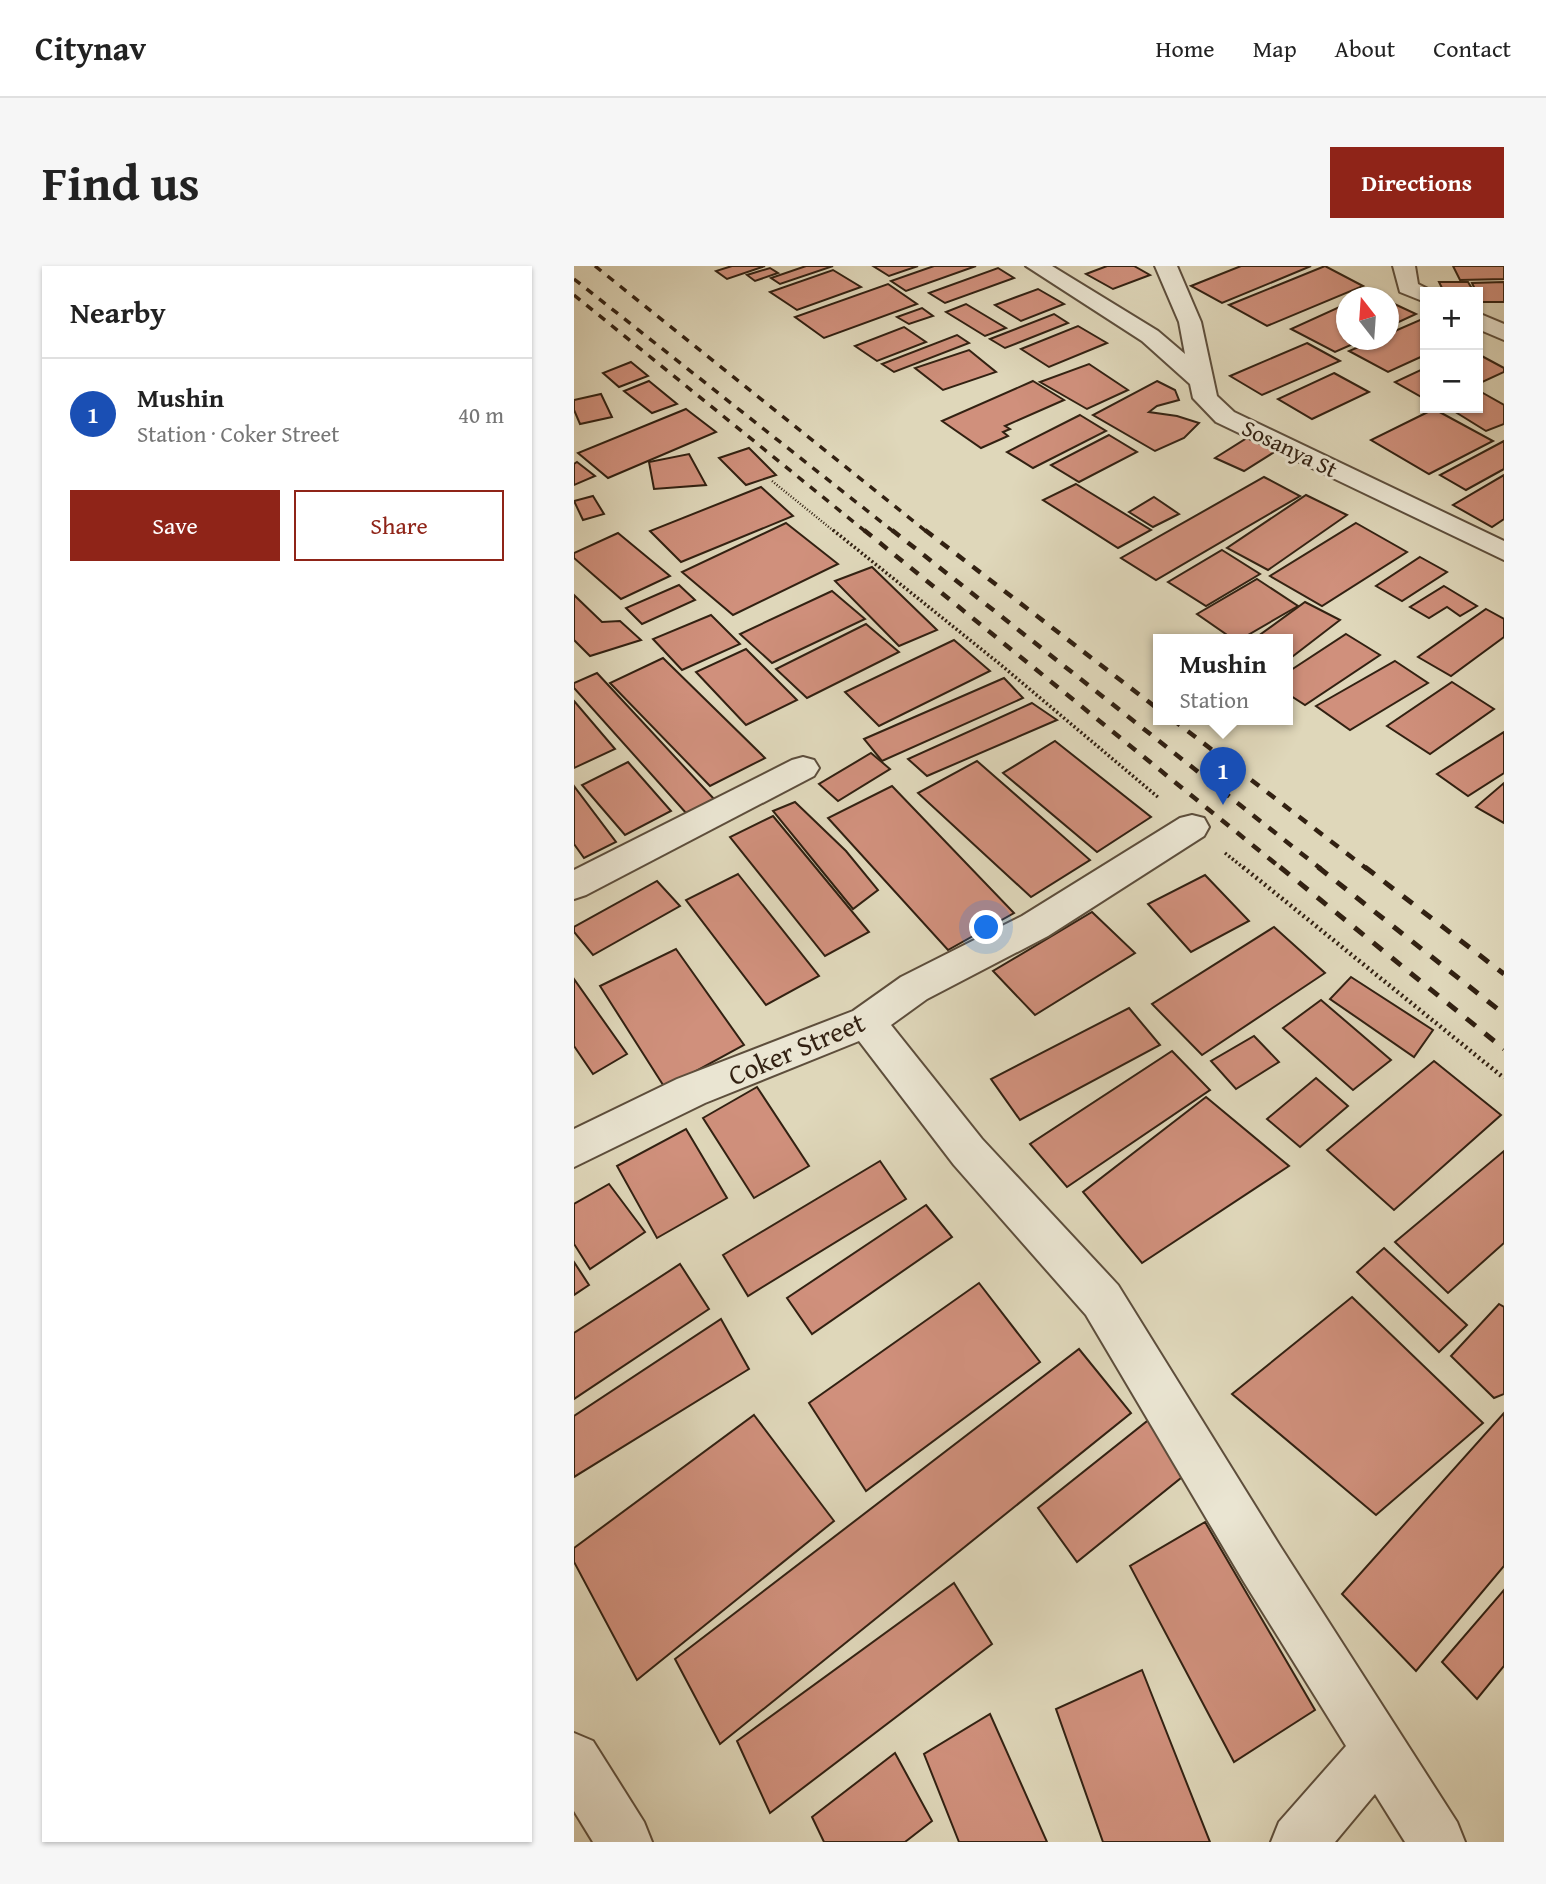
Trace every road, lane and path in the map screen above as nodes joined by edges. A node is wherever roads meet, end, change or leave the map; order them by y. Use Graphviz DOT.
graph roads {
  1 [pos="1037,266"];
  2 [pos="1166,266"];
  3 [pos="1404,266"];
  4 [pos="1420,293"];
  5 [pos="1483,322"];
  6 [pos="1504,333"];
  7 [pos="1200,382"];
  8 [pos="772,481"];
  9 [pos="1504,552"];
  10 [pos="803,768"];
  11 [pos="1192,827"];
  12 [pos="574,886"];
  13 [pos="866,1022"];
  14 [pos="1504,1078"];
  15 [pos="574,1149"];
  16 [pos="1378,1749"];
  17 [pos="574,1760"];
  18 [pos="624,1842"];
  19 [pos="1299,1842"];
  20 [pos="1437,1842"];
  1 -- 7 [label="street"];
  2 -- 7 [label="street, Sosanya St"];
  3 -- 4 [label="street"];
  5 -- 6 [label="street"];
  7 -- 9 [label="street, Sosanya St"];
  8 -- 11 [label="path"];
  10 -- 12 [label="street"];
  11 -- 13 [label="street, Coker Street"];
  11 -- 14 [label="path"];
  13 -- 15 [label="street, Coker Street"];
  13 -- 16 [label="street"];
  16 -- 19 [label="street"];
  16 -- 20 [label="street"];
  17 -- 18 [label="street"];
}
